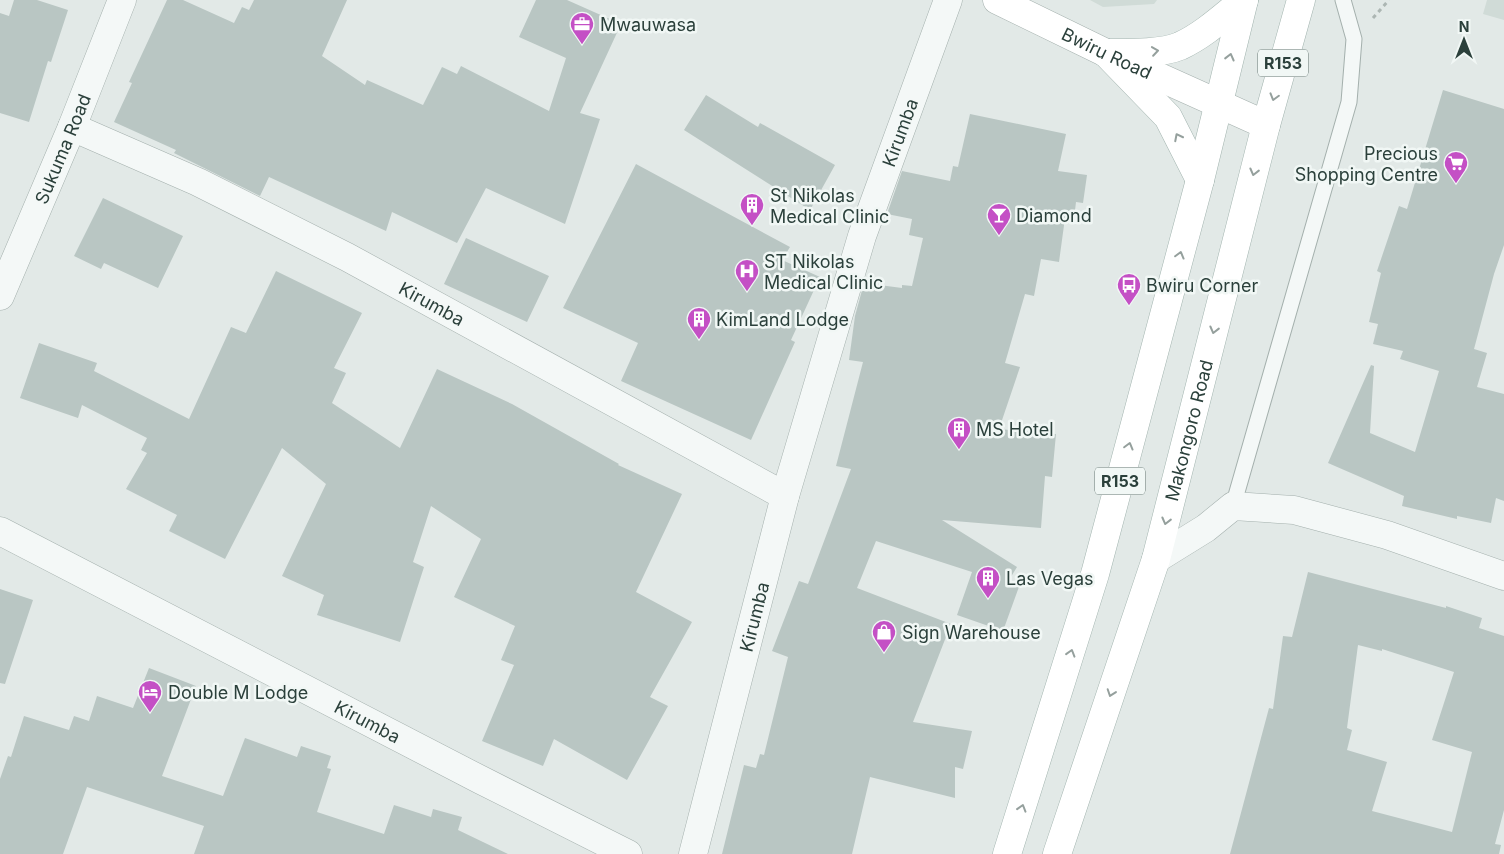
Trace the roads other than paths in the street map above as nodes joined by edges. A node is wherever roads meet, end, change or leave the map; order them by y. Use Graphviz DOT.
graph roads {
  1 [pos="122,0"];
  2 [pos="948,0"];
  3 [pos="997,0"];
  4 [pos="1244,0"];
  5 [pos="1301,0"];
  6 [pos="1343,0"];
  7 [pos="1106,53"];
  8 [pos="1218,104"];
  9 [pos="1266,125"];
  10 [pos="72,127"];
  11 [pos="1200,180"];
  12 [pos="0,296"];
  13 [pos="785,496"];
  14 [pos="1233,506"];
  15 [pos="0,531"];
  16 [pos="1156,559"];
  17 [pos="1504,576"];
  18 [pos="628,854"];
  19 [pos="693,854"];
  20 [pos="1007,854"];
  21 [pos="1057,854"];
  1 -- 10 [label="street, Sukuma Road"];
  2 -- 13 [label="street, Kirumba"];
  3 -- 7 [label="main road, Bwiru Road"];
  7 -- 4 [label="main road, one-way"];
  8 -- 4 [label="main road, R153, one-way"];
  5 -- 9 [label="main road, Makongoro Road / R153, one-way"];
  6 -- 14 [label="lane"];
  7 -- 8 [label="main road, Bwiru Road"];
  11 -- 7 [label="main road, one-way"];
  8 -- 9 [label="main road, Bwiru Road"];
  8 -- 11 [label="main road, R153"];
  9 -- 16 [label="main road, Makongoro Road / R153, one-way"];
  10 -- 12 [label="street, Sukuma Road"];
  10 -- 13 [label="street, Kirumba"];
  20 -- 11 [label="main road, R153, one-way"];
  13 -- 19 [label="street, Kirumba"];
  14 -- 16 [label="street"];
  14 -- 17 [label="street"];
  15 -- 18 [label="street, Kirumba"];
  16 -- 21 [label="main road, Makongoro Road / R153, one-way"];
}
